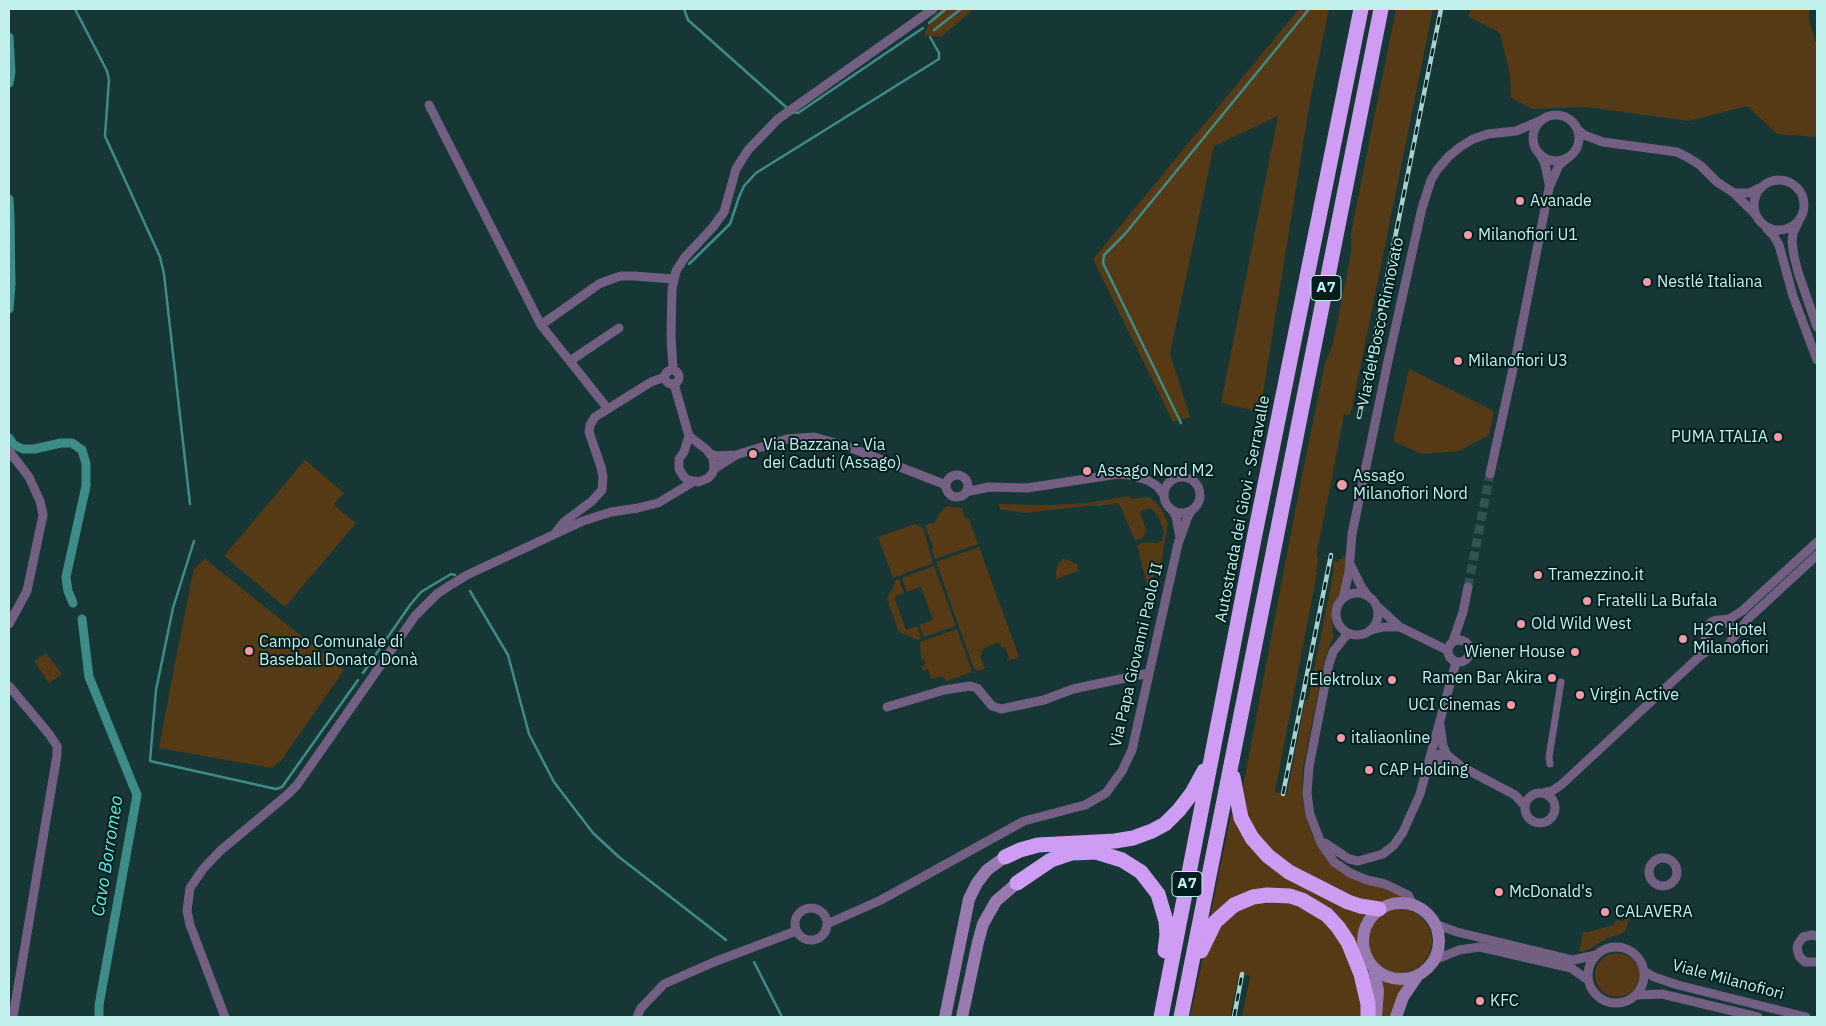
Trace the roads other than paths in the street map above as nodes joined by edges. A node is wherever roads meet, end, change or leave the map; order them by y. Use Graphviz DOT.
graph roads {
  1 [pos="933,9"];
  2 [pos="1361,9"];
  3 [pos="1381,9"];
  4 [pos="428,105"];
  5 [pos="1542,120"];
  6 [pos="1577,129"];
  7 [pos="1502,132"];
  8 [pos="1534,142"];
  9 [pos="1603,142"];
  10 [pos="1540,153"];
  11 [pos="1572,154"];
  12 [pos="1549,188"];
  13 [pos="1760,188"];
  14 [pos="1734,193"];
  15 [pos="1755,214"];
  16 [pos="1801,218"];
  17 [pos="1763,225"];
  18 [pos="674,279"];
  19 [pos="541,326"];
  20 [pos="1817,327"];
  21 [pos="619,328"];
  22 [pos="1817,360"];
  23 [pos="570,362"];
  24 [pos="673,370"];
  25 [pos="665,377"];
  26 [pos="674,384"];
  27 [pos="608,408"];
  28 [pos="689,436"];
  29 [pos="702,448"];
  30 [pos="9,451"];
  31 [pos="684,452"];
  32 [pos="711,454"];
  33 [pos="736,455"];
  34 [pos="714,469"];
  35 [pos="681,473"];
  36 [pos="1490,474"];
  37 [pos="693,482"];
  38 [pos="946,485"];
  39 [pos="966,492"];
  40 [pos="673,493"];
  41 [pos="1164,496"];
  42 [pos="1172,510"];
  43 [pos="1192,510"];
  44 [pos="552,536"];
  45 [pos="1180,538"];
  46 [pos="1817,542"];
  47 [pos="1815,558"];
  48 [pos="1349,559"];
  49 [pos="1468,587"];
  50 [pos="1368,596"];
  51 [pos="1343,598"];
  52 [pos="1377,606"];
  53 [pos="1463,612"];
  54 [pos="1721,620"];
  55 [pos="9,624"];
  56 [pos="1400,627"];
  57 [pos="1372,630"];
  58 [pos="1348,633"];
  59 [pos="1733,638"];
  60 [pos="1706,640"];
  61 [pos="1453,641"];
  62 [pos="1467,643"];
  63 [pos="1717,649"];
  64 [pos="1447,650"];
  65 [pos="1700,656"];
  66 [pos="1456,662"];
  67 [pos="1149,673"];
  68 [pos="1561,682"];
  69 [pos="9,686"];
  70 [pos="887,707"];
  71 [pos="1440,720"];
  72 [pos="1213,751"];
  73 [pos="1447,755"];
  74 [pos="1430,756"];
  75 [pos="1550,764"];
  76 [pos="1232,765"];
  77 [pos="1462,767"];
  78 [pos="1561,785"];
  79 [pos="1543,793"];
  80 [pos="1515,795"];
  81 [pos="1532,796"];
  82 [pos="1555,805"];
  83 [pos="1525,806"];
  84 [pos="1317,833"];
  85 [pos="1004,857"];
  86 [pos="1017,883"];
  87 [pos="1413,905"];
  88 [pos="1379,909"];
  89 [pos="827,924"];
  90 [pos="1435,924"];
  91 [pos="796,931"];
  92 [pos="1817,936"];
  93 [pos="1596,955"];
  94 [pos="1434,960"];
  95 [pos="1817,962"];
  96 [pos="1374,968"];
  97 [pos="1644,971"];
  98 [pos="1418,975"];
  99 [pos="1588,980"];
  100 [pos="1187,988"];
  101 [pos="1636,995"];
  102 [pos="13,1017"];
  103 [pos="225,1017"];
  104 [pos="637,1017"];
  105 [pos="945,1017"];
  106 [pos="962,1017"];
  107 [pos="1152,1017"];
  108 [pos="1161,1017"];
  109 [pos="1181,1017"];
  110 [pos="1368,1017"];
  111 [pos="1376,1017"];
  112 [pos="1396,1017"];
  113 [pos="1758,1017"];
  114 [pos="1806,1017"];
  1 -- 18 [label="street"];
  2 -- 72 [label="highway, Autostrada dei Giovi - Serravalle / A7"];
  3 -- 76 [label="highway, A7"];
  4 -- 19 [label="street"];
  5 -- 6 [label="street"];
  5 -- 7 [label="street, Via del Bosco Rinnovato"];
  5 -- 8 [label="street"];
  6 -- 9 [label="street"];
  6 -- 11 [label="street"];
  7 -- 8 [label="street, Via del Bosco Rinnovato"];
  7 -- 48 [label="street, Via del Bosco Rinnovato"];
  8 -- 10 [label="street"];
  9 -- 11 [label="street"];
  9 -- 14 [label="street"];
  10 -- 11 [label="street"];
  10 -- 12 [label="street"];
  11 -- 12 [label="street"];
  12 -- 36 [label="street"];
  13 -- 14 [label="street"];
  13 -- 15 [label="street"];
  13 -- 16 [label="street"];
  14 -- 15 [label="street"];
  15 -- 17 [label="street"];
  16 -- 17 [label="street"];
  16 -- 20 [label="street"];
  17 -- 22 [label="street"];
  18 -- 19 [label="street"];
  18 -- 24 [label="street"];
  19 -- 23 [label="street"];
  21 -- 23 [label="street"];
  23 -- 27 [label="street"];
  24 -- 25 [label="street"];
  24 -- 26 [label="street"];
  25 -- 26 [label="street"];
  25 -- 27 [label="street"];
  26 -- 28 [label="street"];
  27 -- 44 [label="street"];
  28 -- 29 [label="street"];
  28 -- 31 [label="street"];
  29 -- 31 [label="street"];
  29 -- 32 [label="street"];
  30 -- 55 [label="street"];
  31 -- 35 [label="street"];
  32 -- 33 [label="street"];
  32 -- 34 [label="street"];
  33 -- 34 [label="street"];
  33 -- 38 [label="street"];
  34 -- 37 [label="street"];
  35 -- 37 [label="street"];
  35 -- 40 [label="street"];
  37 -- 40 [label="street"];
  38 -- 39 [label="street"];
  38 -- 39 [label="street"];
  39 -- 41 [label="street"];
  40 -- 44 [label="street"];
  41 -- 42 [label="street"];
  41 -- 43 [label="street"];
  42 -- 43 [label="street"];
  42 -- 45 [label="street, Via Papa Giovanni Paolo II"];
  43 -- 45 [label="street, Via Papa Giovanni Paolo II"];
  44 -- 103 [label="street"];
  45 -- 67 [label="street, Via Papa Giovanni Paolo II"];
  46 -- 54 [label="street"];
  47 -- 59 [label="street"];
  48 -- 50 [label="street"];
  48 -- 51 [label="street, Via del Bosco Rinnovato"];
  49 -- 53 [label="street"];
  50 -- 51 [label="street"];
  50 -- 52 [label="street"];
  51 -- 58 [label="street, Via del Bosco Rinnovato"];
  52 -- 56 [label="street"];
  52 -- 57 [label="street"];
  53 -- 61 [label="street"];
  53 -- 62 [label="street"];
  54 -- 59 [label="street"];
  54 -- 60 [label="street"];
  56 -- 57 [label="street"];
  56 -- 64 [label="street"];
  57 -- 58 [label="street"];
  58 -- 84 [label="street"];
  59 -- 63 [label="street"];
  60 -- 63 [label="street"];
  60 -- 65 [label="street"];
  61 -- 62 [label="street"];
  61 -- 64 [label="street"];
  62 -- 66 [label="street"];
  63 -- 65 [label="street"];
  64 -- 66 [label="street"];
  65 -- 78 [label="street"];
  66 -- 71 [label="street"];
  67 -- 70 [label="street"];
  67 -- 89 [label="street, Via Papa Giovanni Paolo II"];
  68 -- 75 [label="street"];
  69 -- 102 [label="street"];
  71 -- 73 [label="street"];
  71 -- 74 [label="street"];
  72 -- 85 [label="highway"];
  72 -- 108 [label="highway, Autostrada dei Giovi - Serravalle / A7"];
  73 -- 74 [label="street"];
  73 -- 77 [label="street"];
  74 -- 77 [label="street"];
  74 -- 84 [label="street"];
  76 -- 88 [label="highway"];
  76 -- 100 [label="highway, A7"];
  77 -- 80 [label="street"];
  78 -- 79 [label="street"];
  78 -- 82 [label="street"];
  79 -- 81 [label="street"];
  79 -- 82 [label="street"];
  80 -- 81 [label="street"];
  80 -- 83 [label="street"];
  81 -- 83 [label="street"];
  82 -- 83 [label="street"];
  84 -- 87 [label="street"];
  85 -- 105 [label="main road"];
  86 -- 106 [label="main road"];
  86 -- 107 [label="highway"];
  87 -- 88 [label="main road"];
  87 -- 90 [label="main road"];
  88 -- 96 [label="main road"];
  89 -- 91 [label="street"];
  89 -- 91 [label="street"];
  90 -- 93 [label="street"];
  90 -- 94 [label="main road"];
  91 -- 104 [label="street"];
  92 -- 95 [label="street"];
  93 -- 97 [label="street"];
  93 -- 99 [label="street"];
  94 -- 98 [label="main road, Viale Milanofiori"];
  94 -- 99 [label="street, Viale Milanofiori"];
  96 -- 98 [label="main road"];
  96 -- 111 [label="main road"];
  97 -- 101 [label="street"];
  97 -- 114 [label="street, Viale Milanofiori"];
  98 -- 112 [label="main road, Viale Milanofiori"];
  99 -- 101 [label="street, Viale Milanofiori"];
  100 -- 109 [label="highway, A7"];
  100 -- 110 [label="highway"];
  101 -- 113 [label="street, Viale Milanofiori"];
}
